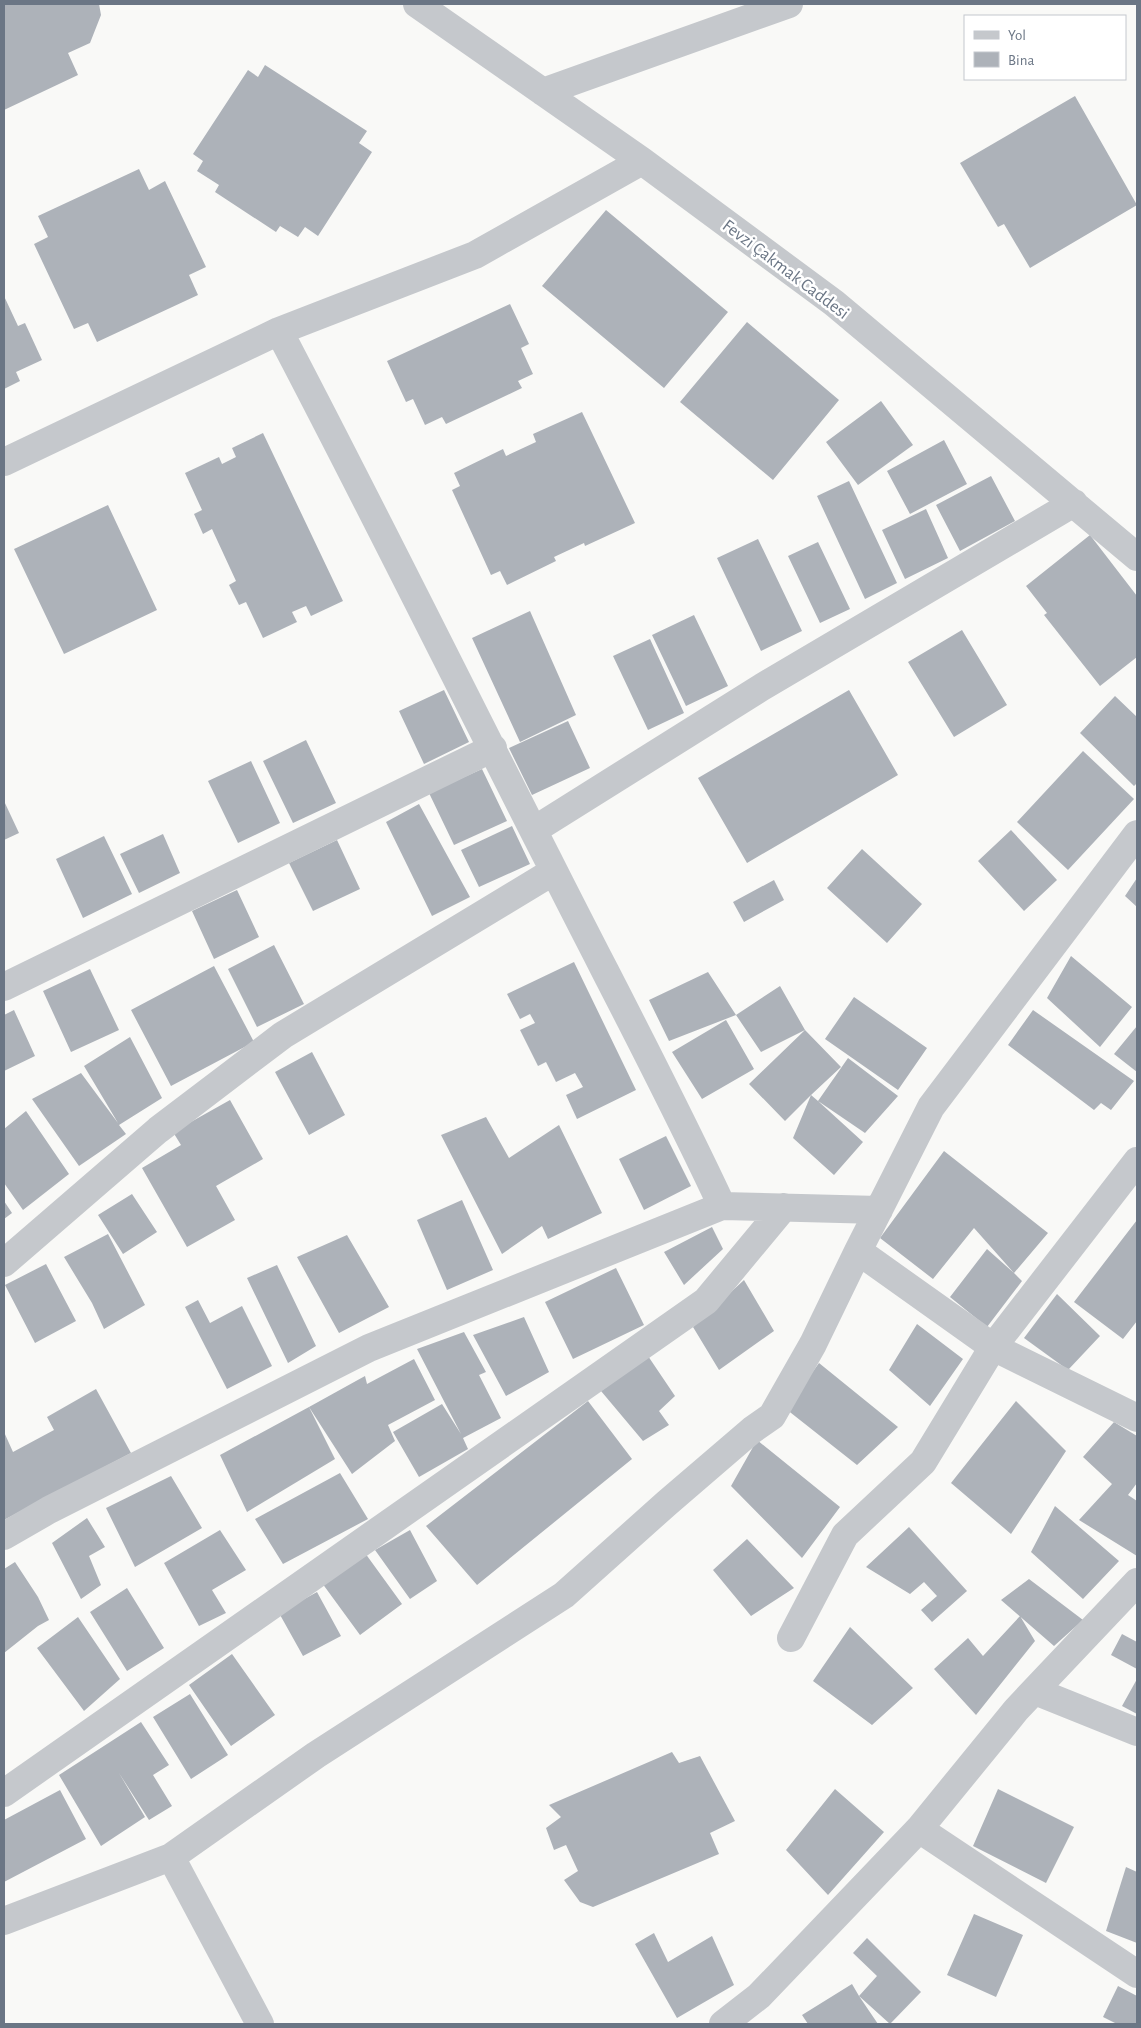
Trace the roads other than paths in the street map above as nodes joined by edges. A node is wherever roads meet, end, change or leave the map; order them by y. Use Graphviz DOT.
graph roads {
  1 [pos="417,4"];
  2 [pos="789,4"];
  3 [pos="543,92"];
  4 [pos="642,161"];
  5 [pos="279,331"];
  6 [pos="4,462"];
  7 [pos="1074,503"];
  8 [pos="1137,557"];
  9 [pos="493,748"];
  10 [pos="534,830"];
  11 [pos="1137,834"];
  12 [pos="554,871"];
  13 [pos="4,987"];
  14 [pos="1137,1162"];
  15 [pos="722,1206"];
  16 [pos="784,1207"];
  17 [pos="879,1210"];
  18 [pos="858,1251"];
  19 [pos="4,1263"];
  20 [pos="993,1347"];
  21 [pos="1137,1418"];
  22 [pos="4,1536"];
  23 [pos="1137,1582"];
  24 [pos="791,1638"];
  25 [pos="1035,1691"];
  26 [pos="1137,1732"];
  27 [pos="4,1793"];
  28 [pos="918,1829"];
  29 [pos="171,1858"];
  30 [pos="4,1921"];
  31 [pos="1137,1974"];
  32 [pos="260,2024"];
  33 [pos="723,2024"];
  1 -- 3 [label="street, Fevzi Çakmak Caddesi"];
  2 -- 3 [label="street"];
  3 -- 4 [label="street, Fevzi Çakmak Caddesi"];
  4 -- 5 [label="street"];
  4 -- 7 [label="street, Fevzi Çakmak Caddesi"];
  5 -- 6 [label="street"];
  5 -- 9 [label="street"];
  7 -- 8 [label="street, Fevzi Çakmak Caddesi"];
  7 -- 10 [label="street"];
  9 -- 10 [label="street"];
  9 -- 13 [label="street"];
  10 -- 12 [label="street"];
  11 -- 17 [label="street"];
  12 -- 15 [label="street"];
  12 -- 19 [label="street"];
  14 -- 20 [label="street"];
  15 -- 16 [label="street"];
  15 -- 22 [label="street"];
  16 -- 17 [label="street"];
  16 -- 27 [label="street"];
  17 -- 18 [label="street"];
  18 -- 20 [label="street"];
  18 -- 29 [label="street"];
  20 -- 21 [label="street"];
  20 -- 24 [label="street"];
  23 -- 25 [label="street"];
  25 -- 26 [label="street"];
  25 -- 28 [label="street"];
  28 -- 31 [label="street"];
  28 -- 33 [label="street"];
  29 -- 30 [label="street"];
  29 -- 32 [label="street"];
}
